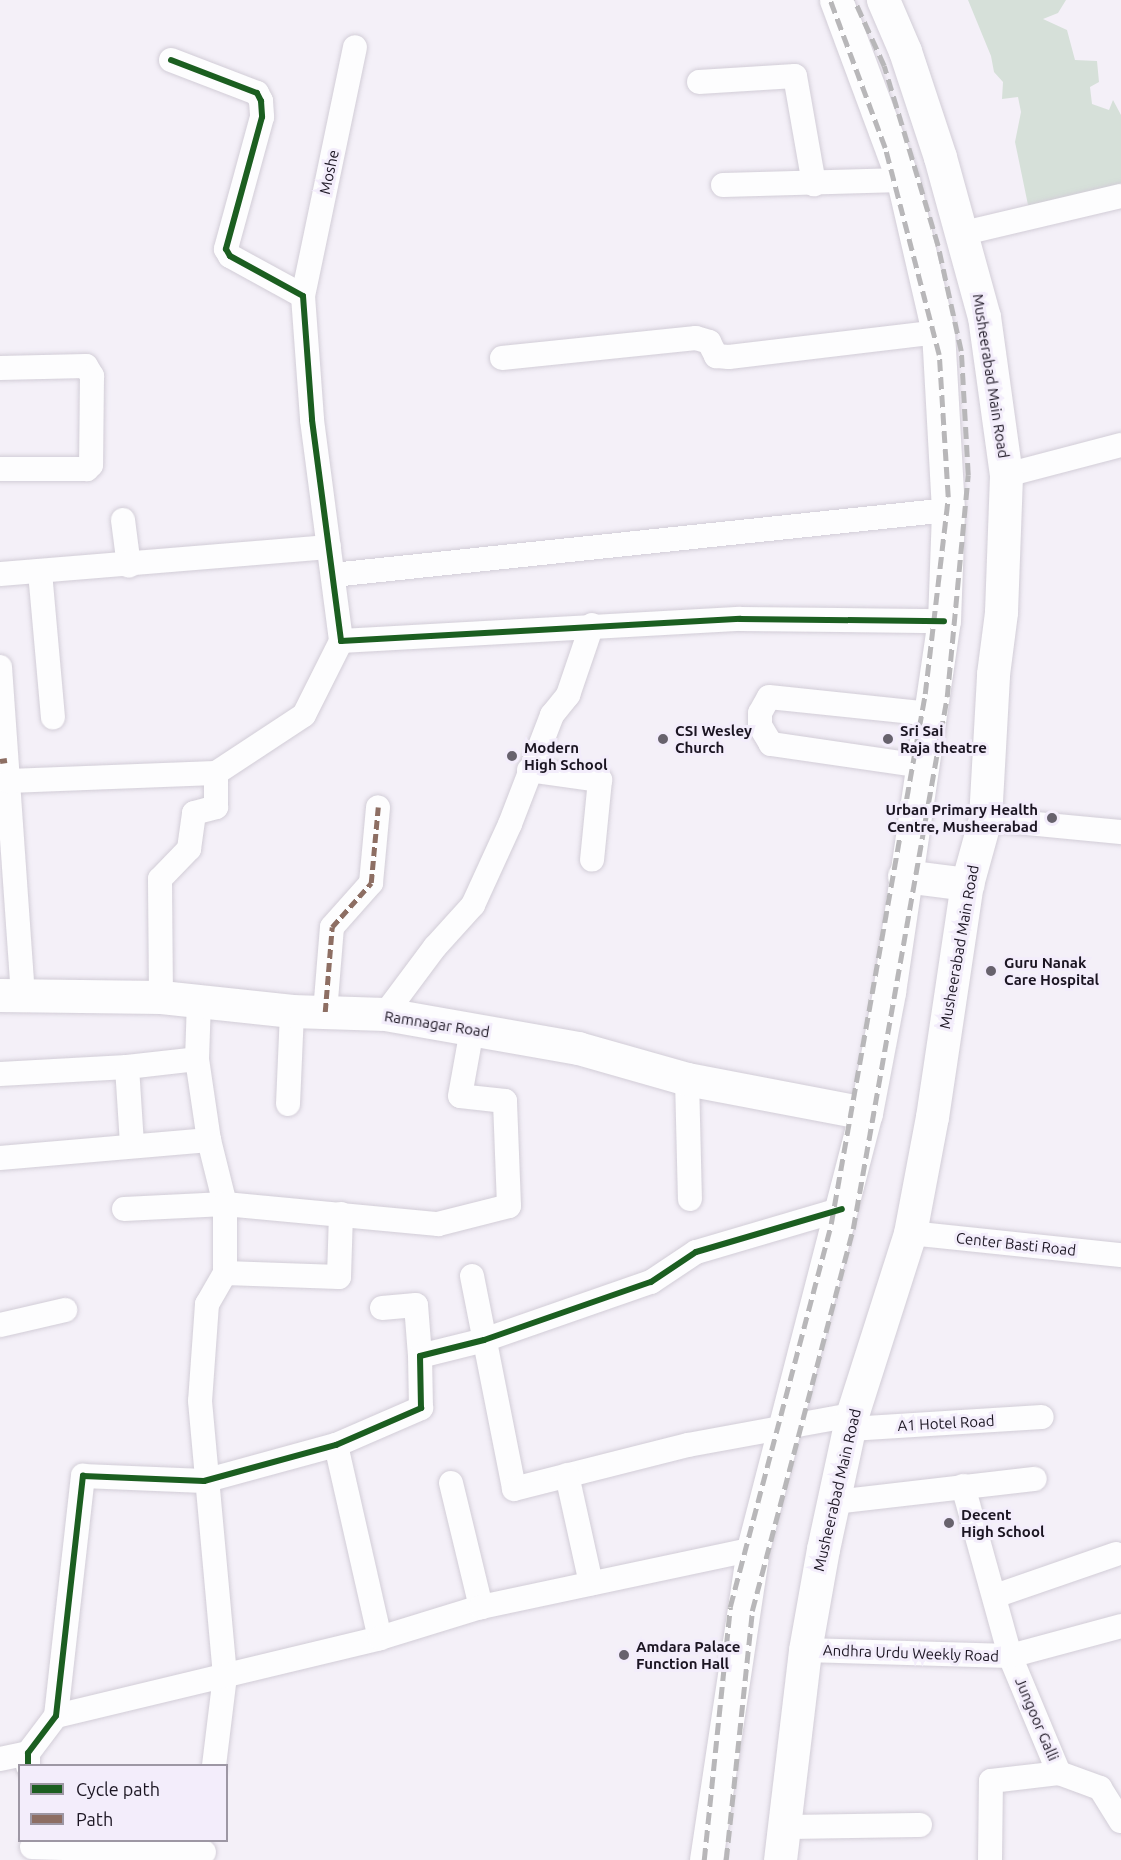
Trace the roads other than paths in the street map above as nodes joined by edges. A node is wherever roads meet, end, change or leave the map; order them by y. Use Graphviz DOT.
graph roads {
  1 [pos="836,0"];
  2 [pos="883,0"];
  3 [pos="355,47"];
  4 [pos="171,60"];
  5 [pos="699,82"];
  6 [pos="903,180"];
  7 [pos="814,184"];
  8 [pos="723,185"];
  9 [pos="1121,196"];
  10 [pos="963,233"];
  11 [pos="303,296"];
  12 [pos="938,332"];
  13 [pos="502,358"];
  14 [pos="0,368"];
  15 [pos="1121,445"];
  16 [pos="0,469"];
  17 [pos="1006,475"];
  18 [pos="948,510"];
  19 [pos="123,520"];
  20 [pos="329,547"];
  21 [pos="129,566"];
  22 [pos="40,572"];
  23 [pos="0,574"];
  24 [pos="333,575"];
  25 [pos="944,621"];
  26 [pos="592,625"];
  27 [pos="341,641"];
  28 [pos="0,667"];
  29 [pos="930,714"];
  30 [pos="53,717"];
  31 [pos="922,766"];
  32 [pos="5,767"];
  33 [pos="529,770"];
  34 [pos="216,773"];
  35 [pos="378,807"];
  36 [pos="985,819"];
  37 [pos="1121,832"];
  38 [pos="592,860"];
  39 [pos="904,876"];
  40 [pos="967,884"];
  41 [pos="12,995"];
  42 [pos="161,997"];
  43 [pos="199,1000"];
  44 [pos="292,1011"];
  45 [pos="325,1012"];
  46 [pos="385,1014"];
  47 [pos="472,1029"];
  48 [pos="196,1059"];
  49 [pos="127,1067"];
  50 [pos="0,1074"];
  51 [pos="687,1079"];
  52 [pos="288,1104"];
  53 [pos="866,1113"];
  54 [pos="209,1140"];
  55 [pos="132,1145"];
  56 [pos="0,1158"];
  57 [pos="690,1199"];
  58 [pos="225,1204"];
  59 [pos="124,1209"];
  60 [pos="842,1209"];
  61 [pos="341,1214"];
  62 [pos="910,1233"];
  63 [pos="1121,1255"];
  64 [pos="225,1273"];
  65 [pos="472,1276"];
  66 [pos="382,1308"];
  67 [pos="65,1310"];
  68 [pos="0,1325"];
  69 [pos="484,1340"];
  70 [pos="420,1356"];
  71 [pos="1042,1417"];
  72 [pos="851,1422"];
  73 [pos="788,1425"];
  74 [pos="336,1445"];
  75 [pos="567,1475"];
  76 [pos="1035,1479"];
  77 [pos="204,1481"];
  78 [pos="451,1483"];
  79 [pos="963,1486"];
  80 [pos="835,1502"];
  81 [pos="753,1549"];
  82 [pos="1116,1554"];
  83 [pos="591,1583"];
  84 [pos="995,1596"];
  85 [pos="481,1607"];
  86 [pos="1121,1626"];
  87 [pos="380,1638"];
  88 [pos="805,1650"];
  89 [pos="1010,1656"];
  90 [pos="225,1676"];
  91 [pos="56,1716"];
  92 [pos="0,1759"];
  93 [pos="28,1759"];
  94 [pos="214,1764"];
  95 [pos="1059,1773"];
  96 [pos="1121,1821"];
  97 [pos="920,1826"];
  98 [pos="786,1827"];
  99 [pos="33,1849"];
  100 [pos="204,1851"];
  101 [pos="706,1860"];
  102 [pos="780,1860"];
  103 [pos="990,1860"];
  1 -- 6 [label="main road"];
  2 -- 10 [label="main road, Musheerabad Main Road"];
  3 -- 11 [label="street, Moshe"];
  4 -- 11 [label="street"];
  5 -- 7 [label="street"];
  6 -- 7 [label="street"];
  6 -- 12 [label="main road"];
  7 -- 8 [label="street"];
  9 -- 10 [label="street"];
  10 -- 17 [label="main road, Musheerabad Main Road"];
  11 -- 20 [label="street, Moshe"];
  12 -- 13 [label="street"];
  12 -- 18 [label="main road"];
  14 -- 16 [label="street"];
  15 -- 17 [label="street"];
  17 -- 36 [label="main road, Musheerabad Main Road"];
  18 -- 24 [label="street"];
  18 -- 25 [label="main road"];
  19 -- 21 [label="street"];
  20 -- 21 [label="street"];
  20 -- 24 [label="street, Moshe"];
  21 -- 22 [label="street"];
  22 -- 23 [label="street"];
  22 -- 30 [label="street"];
  24 -- 27 [label="street, Moshe"];
  25 -- 26 [label="street"];
  25 -- 29 [label="main road"];
  26 -- 27 [label="street"];
  26 -- 33 [label="street"];
  27 -- 34 [label="street"];
  28 -- 32 [label="street"];
  29 -- 31 [label="main road"];
  29 -- 31 [label="street"];
  31 -- 39 [label="main road"];
  32 -- 34 [label="street"];
  32 -- 41 [label="street"];
  33 -- 38 [label="street"];
  33 -- 46 [label="street"];
  34 -- 42 [label="street"];
  35 -- 45 [label="street"];
  36 -- 37 [label="street"];
  36 -- 40 [label="main road, Musheerabad Main Road"];
  39 -- 40 [label="main road"];
  39 -- 53 [label="main road"];
  40 -- 62 [label="main road, Musheerabad Main Road"];
  41 -- 42 [label="main road, Ramnagar Road"];
  42 -- 43 [label="main road, Ramnagar Road"];
  43 -- 44 [label="main road, Ramnagar Road"];
  43 -- 48 [label="street"];
  44 -- 45 [label="main road, Ramnagar Road"];
  44 -- 52 [label="street"];
  45 -- 46 [label="main road, Ramnagar Road"];
  46 -- 47 [label="main road, Ramnagar Road"];
  47 -- 51 [label="main road, Ramnagar Road"];
  47 -- 61 [label="street"];
  48 -- 49 [label="street"];
  48 -- 54 [label="street"];
  49 -- 50 [label="street"];
  49 -- 55 [label="street"];
  51 -- 53 [label="main road, Ramnagar Road"];
  51 -- 57 [label="street"];
  53 -- 60 [label="main road"];
  54 -- 55 [label="street"];
  54 -- 58 [label="street"];
  55 -- 56 [label="street"];
  58 -- 59 [label="street"];
  58 -- 61 [label="street"];
  58 -- 64 [label="street"];
  60 -- 69 [label="street"];
  60 -- 73 [label="main road"];
  61 -- 64 [label="street"];
  62 -- 63 [label="street, Center Basti Road"];
  62 -- 72 [label="main road, Musheerabad Main Road"];
  64 -- 77 [label="street"];
  65 -- 69 [label="street"];
  66 -- 70 [label="street"];
  67 -- 68 [label="street"];
  69 -- 70 [label="street"];
  69 -- 75 [label="street, A1 Hotel Road"];
  70 -- 74 [label="street"];
  71 -- 72 [label="street, A1 Hotel Road"];
  72 -- 73 [label="street, A1 Hotel Road"];
  72 -- 80 [label="main road, Musheerabad Main Road"];
  73 -- 75 [label="street, A1 Hotel Road"];
  73 -- 81 [label="main road"];
  74 -- 77 [label="street"];
  74 -- 87 [label="street"];
  75 -- 83 [label="street"];
  76 -- 79 [label="street"];
  77 -- 90 [label="street"];
  77 -- 91 [label="street"];
  78 -- 85 [label="street"];
  79 -- 80 [label="street"];
  79 -- 84 [label="street, Jungoor Galli"];
  80 -- 88 [label="main road, Musheerabad Main Road"];
  81 -- 83 [label="street"];
  81 -- 101 [label="main road"];
  82 -- 84 [label="street"];
  83 -- 85 [label="street"];
  84 -- 89 [label="street, Jungoor Galli"];
  85 -- 87 [label="street"];
  86 -- 89 [label="street, Andhra Urdu Weekly Road"];
  87 -- 90 [label="street"];
  88 -- 89 [label="street, Andhra Urdu Weekly Road"];
  88 -- 98 [label="main road, Musheerabad Main Road"];
  89 -- 95 [label="street, Jungoor Galli"];
  90 -- 91 [label="street"];
  90 -- 94 [label="street"];
  91 -- 93 [label="street"];
  92 -- 93 [label="street"];
  95 -- 96 [label="street, Jungoor Galli"];
  95 -- 103 [label="street"];
  97 -- 98 [label="street"];
  98 -- 102 [label="main road, Musheerabad Main Road"];
  99 -- 100 [label="street"];
}
